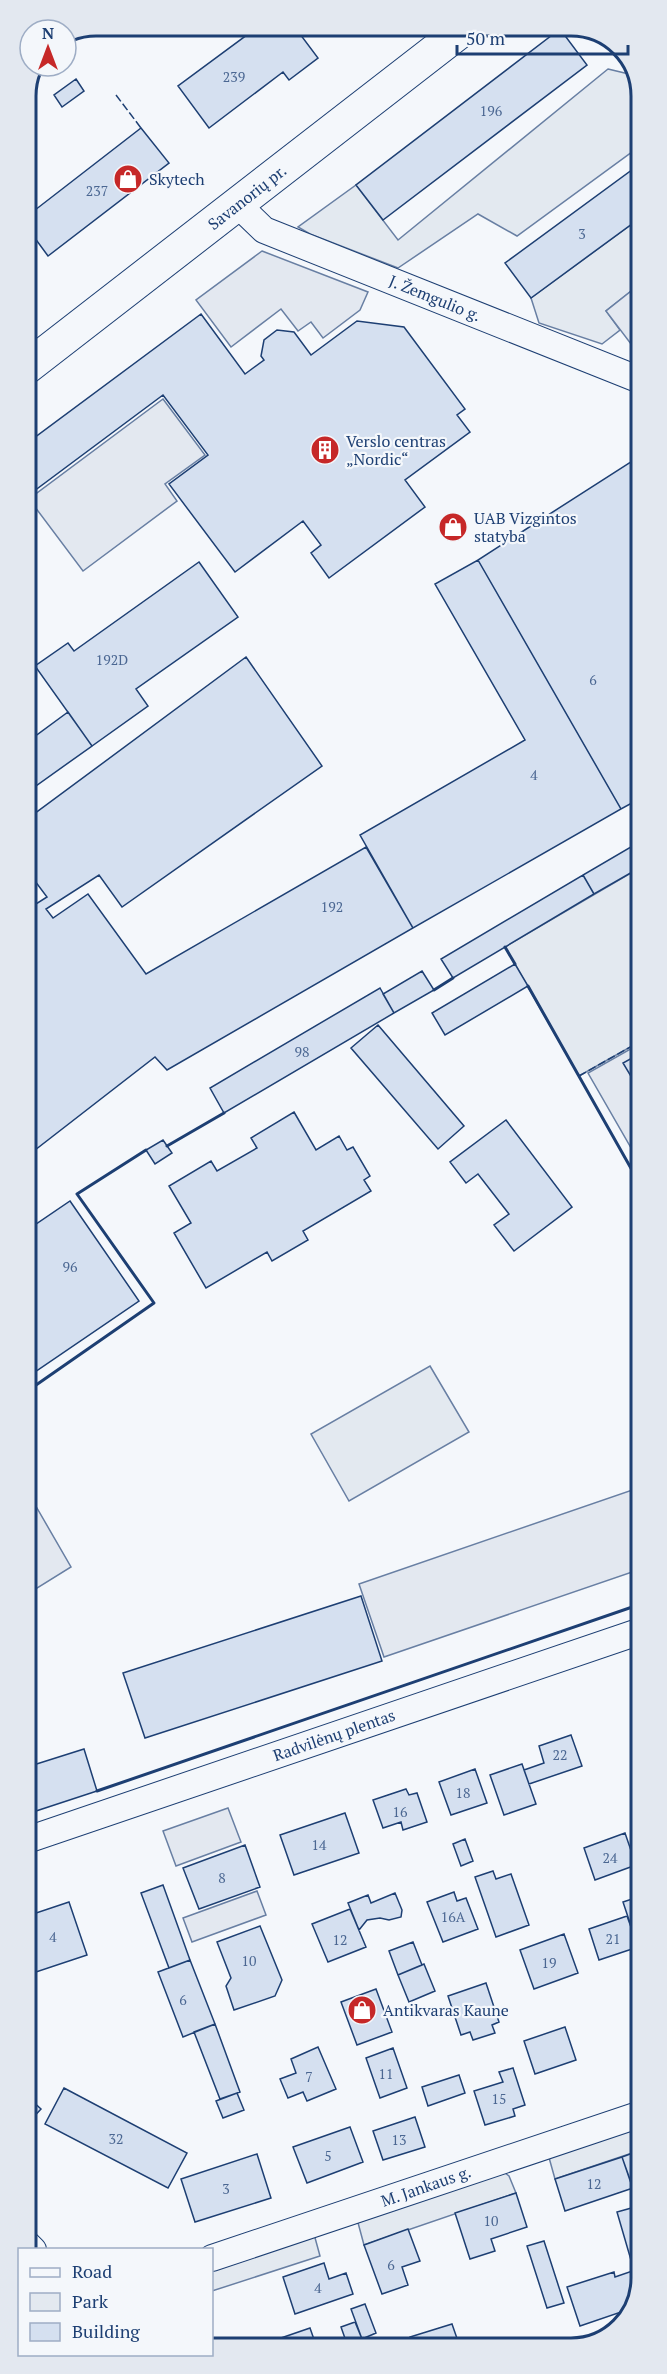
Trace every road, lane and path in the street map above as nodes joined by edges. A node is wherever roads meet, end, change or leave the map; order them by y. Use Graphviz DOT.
graph roads {
  1 [pos="454,36"];
  2 [pos="237,204"];
  3 [pos="36,360"];
  4 [pos="631,376"];
  5 [pos="631,1634"];
  6 [pos="36,1837"];
  7 [pos="631,2117"];
  8 [pos="213,2258"];
  1 -- 2 [label="main road, Savanorių pr."];
  2 -- 3 [label="main road, Savanorių pr."];
  2 -- 4 [label="street, J. Žemgulio g."];
  5 -- 6 [label="street, Radvilėnų plentas"];
  7 -- 8 [label="street, M. Jankaus g."];
}
